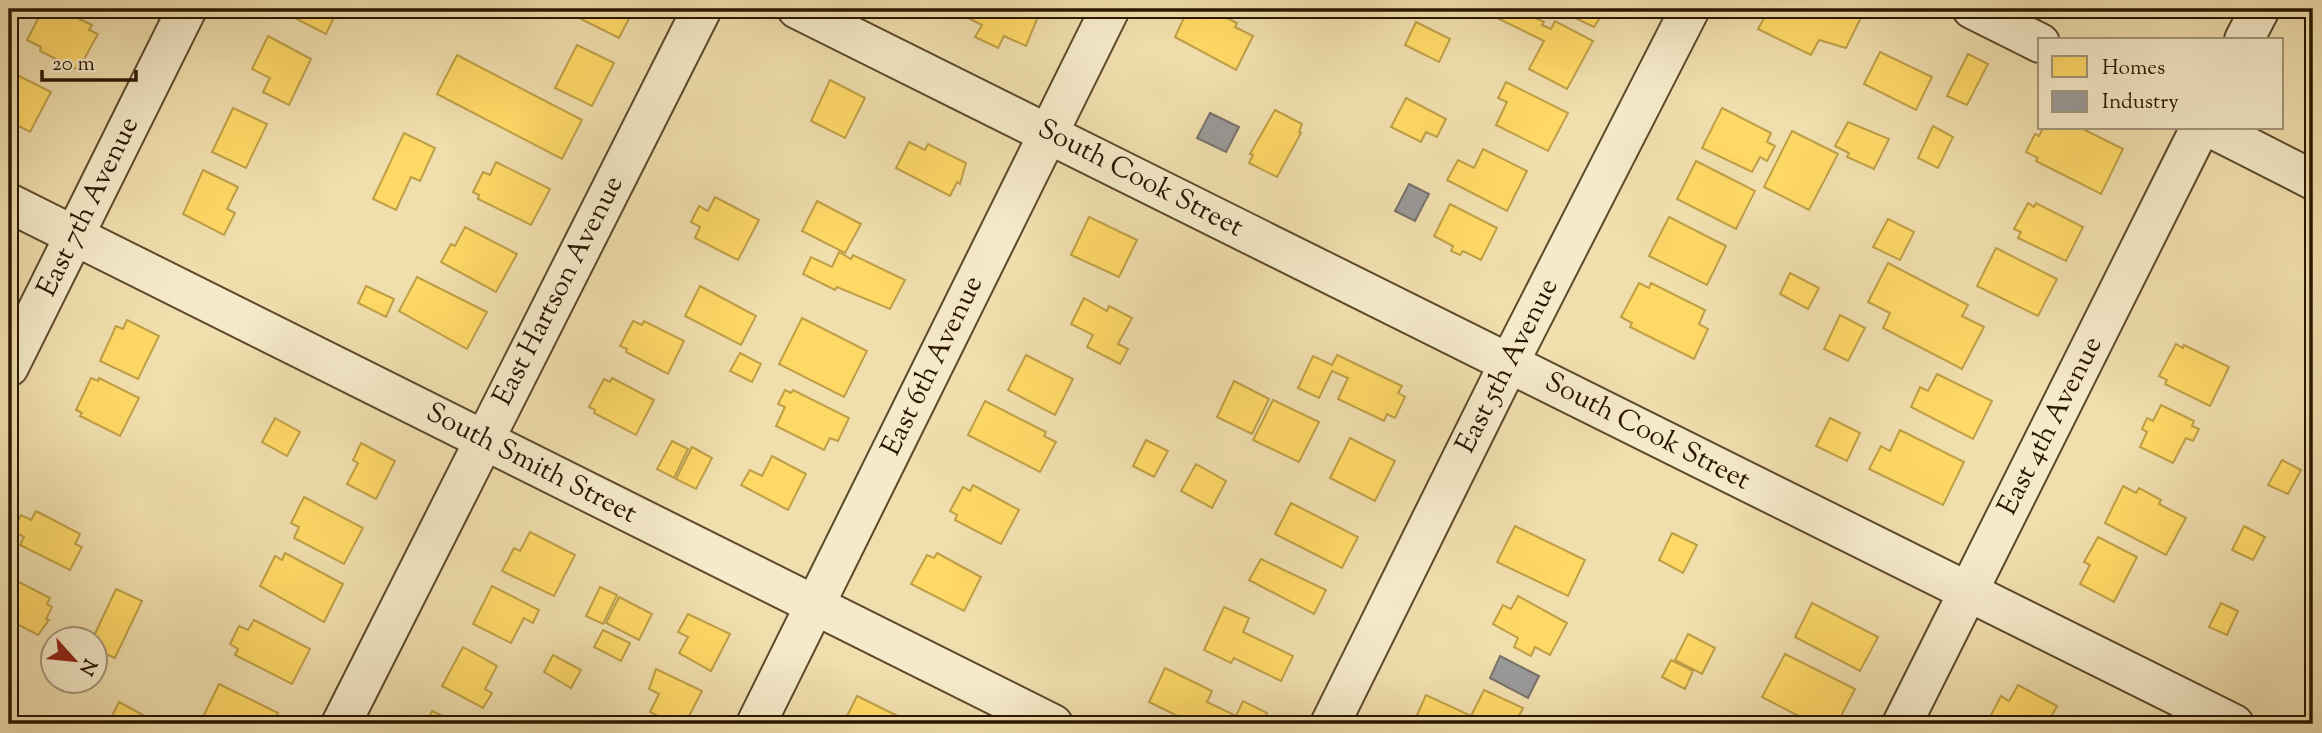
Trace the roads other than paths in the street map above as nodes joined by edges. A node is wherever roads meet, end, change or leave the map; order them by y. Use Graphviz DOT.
graph roads {
  1 [pos="187,9"];
  2 [pos="702,9"];
  3 [pos="797,9"];
  4 [pos="1110,9"];
  5 [pos="1690,9"];
  6 [pos="1972,9"];
  7 [pos="2260,9"];
  8 [pos="2245,38"];
  9 [pos="2038,42"];
  10 [pos="2199,130"];
  11 [pos="2215,130"];
  12 [pos="1047,132"];
  13 [pos="2313,180"];
  14 [pos="9,203"];
  15 [pos="74,236"];
  16 [pos="1509,363"];
  17 [pos="9,367"];
  18 [pos="484,440"];
  19 [pos="1967,593"];
  20 [pos="815,607"];
  21 [pos="341,724"];
  22 [pos="756,724"];
  23 [pos="1053,724"];
  24 [pos="1330,724"];
  25 [pos="1902,724"];
  26 [pos="2234,724"];
  1 -- 15 [label="street, East 7th Avenue"];
  2 -- 18 [label="street, East Hartson Avenue"];
  3 -- 12 [label="street, South Cook Street"];
  4 -- 12 [label="street, East 6th Avenue"];
  5 -- 16 [label="street, East 5th Avenue"];
  6 -- 9 [label="street"];
  7 -- 8 [label="street"];
  10 -- 19 [label="street, East 4th Avenue"];
  11 -- 13 [label="street"];
  12 -- 16 [label="street, South Cook Street"];
  12 -- 20 [label="street, East 6th Avenue"];
  14 -- 15 [label="street, South Smith Street"];
  15 -- 17 [label="street, East 7th Avenue"];
  15 -- 18 [label="street, South Smith Street"];
  16 -- 19 [label="street, South Cook Street"];
  16 -- 24 [label="street, East 5th Avenue"];
  18 -- 20 [label="street, South Smith Street"];
  18 -- 21 [label="street, East Hartson Avenue"];
  19 -- 25 [label="street, East 4th Avenue"];
  19 -- 26 [label="street, South Cook Street"];
  20 -- 22 [label="street, East 6th Avenue"];
  20 -- 23 [label="street, South Smith Street"];
}
